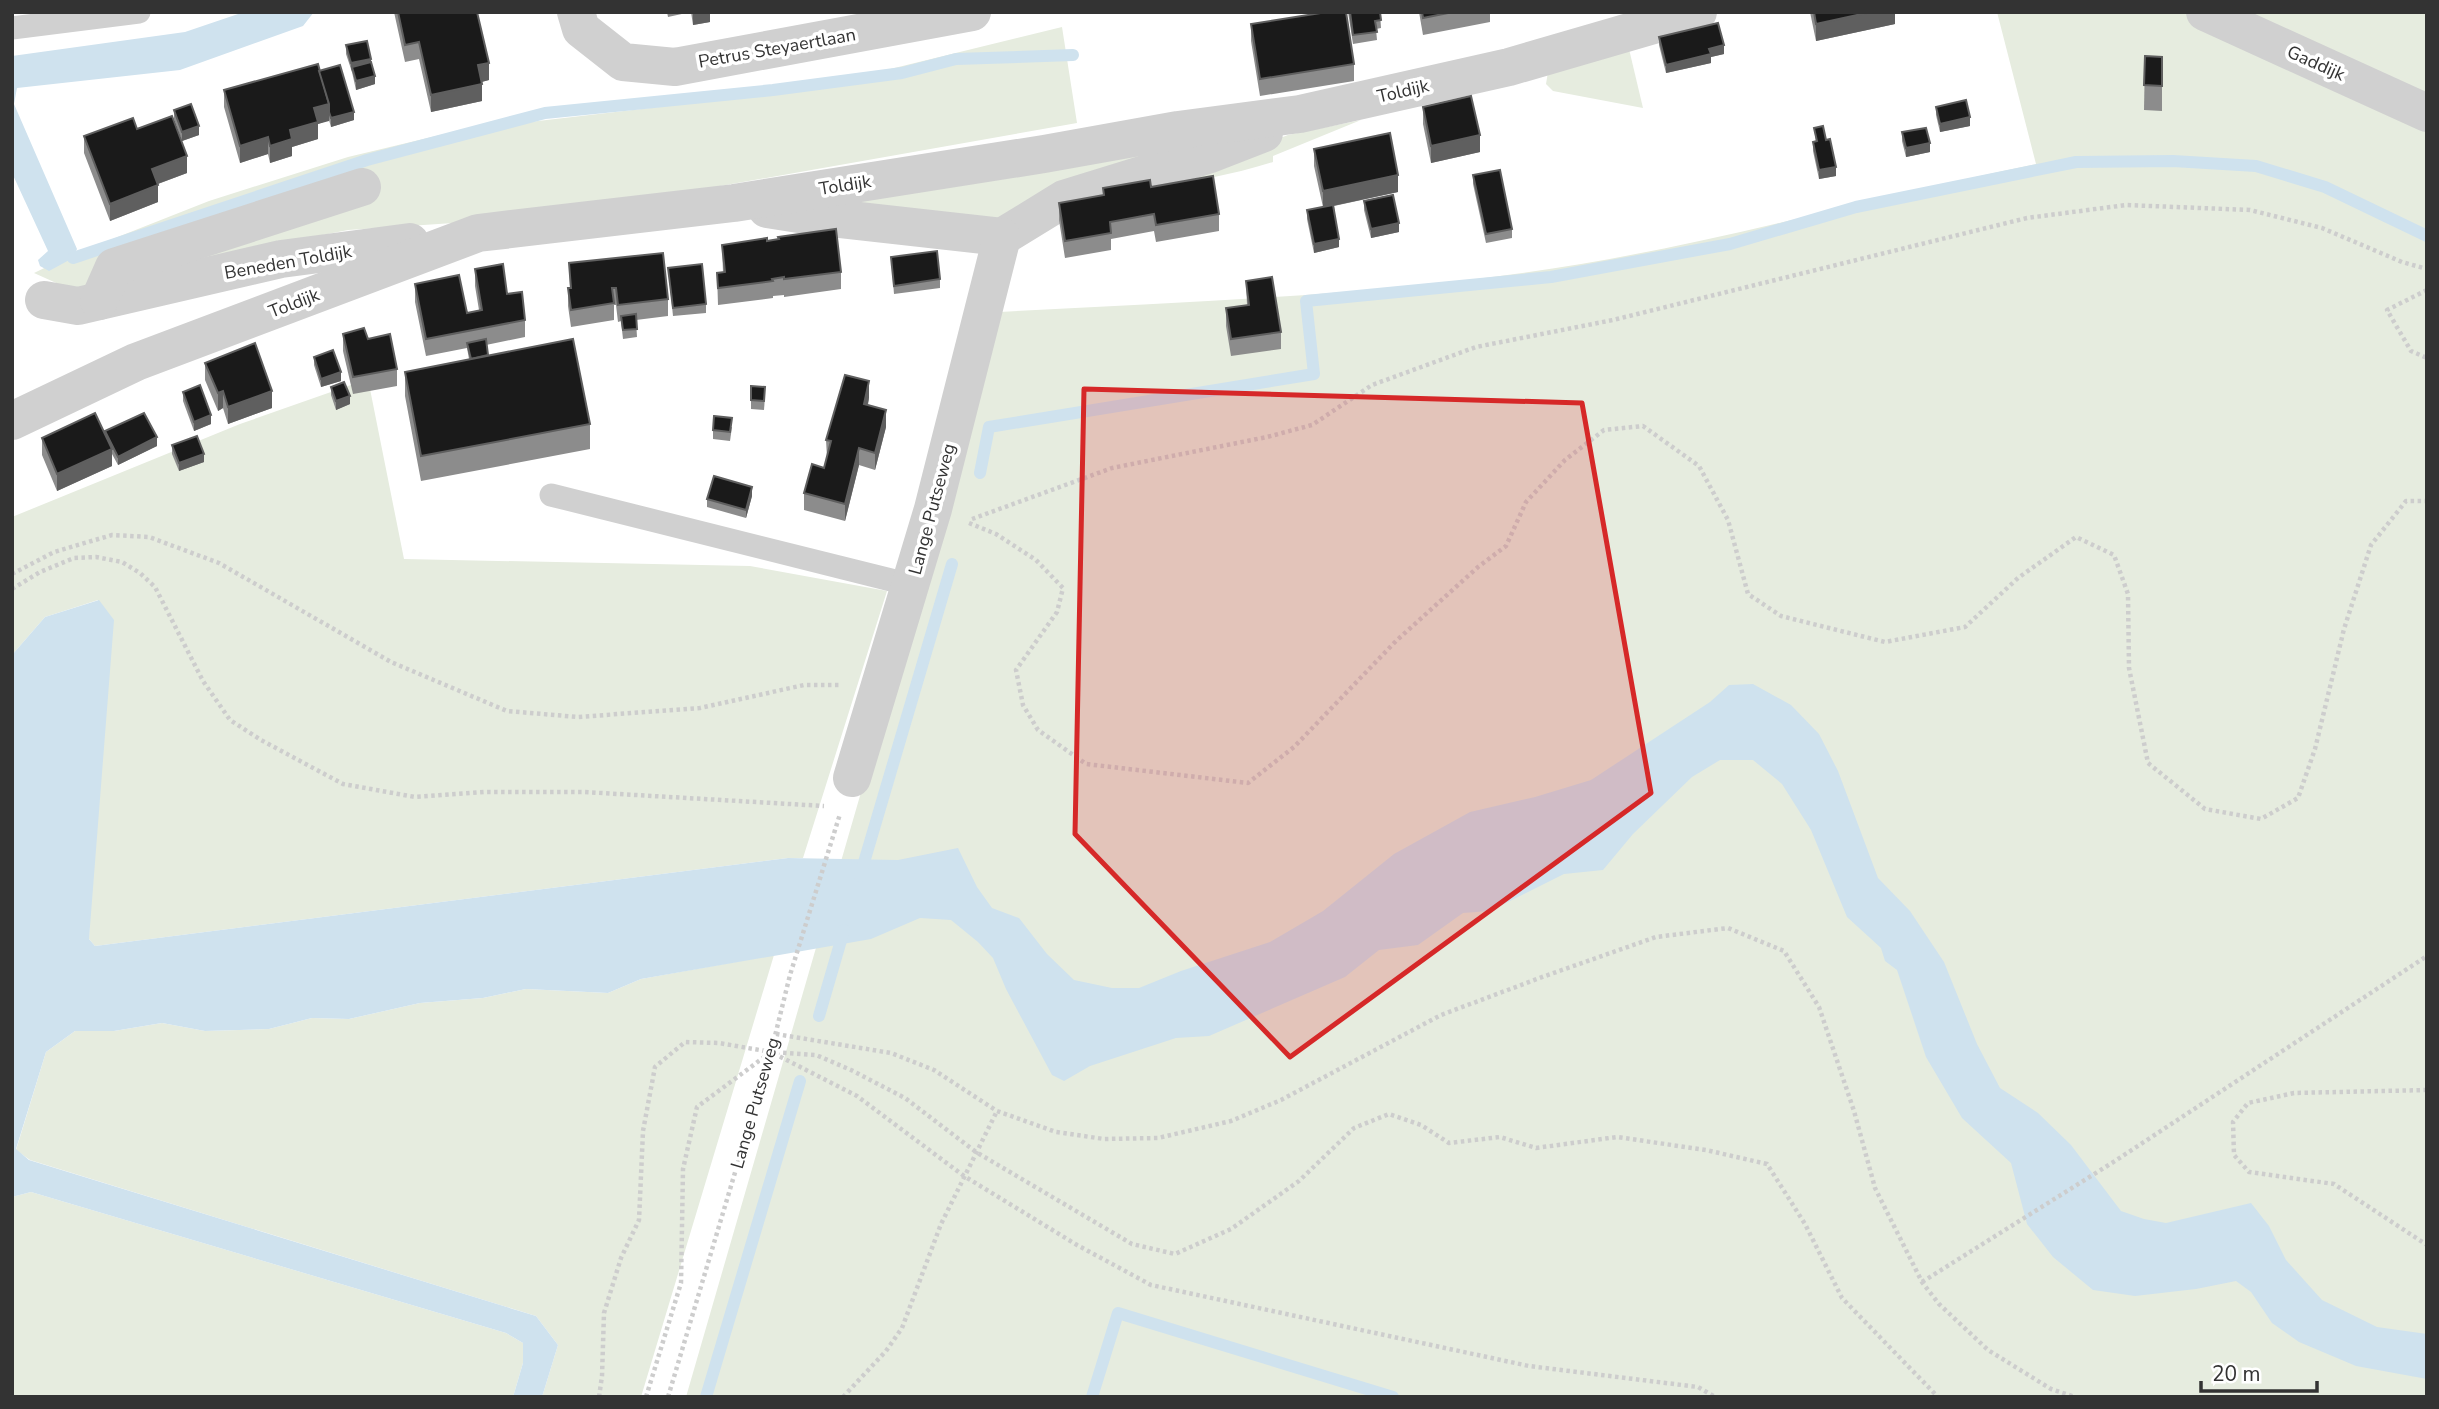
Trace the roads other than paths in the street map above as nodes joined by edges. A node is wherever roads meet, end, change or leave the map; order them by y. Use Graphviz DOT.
graph roads {
  1 [pos="139,12"];
  2 [pos="576,12"];
  3 [pos="972,12"];
  4 [pos="1698,12"];
  5 [pos="2205,12"];
  6 [pos="12,28"];
  7 [pos="2427,113"];
  8 [pos="1300,114"];
  9 [pos="362,187"];
  10 [pos="734,203"];
  11 [pos="478,233"];
  12 [pos="1002,237"];
  13 [pos="44,300"];
  14 [pos="99,301"];
  15 [pos="12,421"];
  16 [pos="551,495"];
  17 [pos="911,585"];
  18 [pos="842,798"];
  1 -- 6 [label="lane"];
  2 -- 3 [label="street, Petrus Steyaertlaan"];
  4 -- 8 [label="street, Toldijk"];
  5 -- 7 [label="street, Gaddijk"];
  8 -- 10 [label="street, Toldijk"];
  8 -- 12 [label="street"];
  9 -- 14 [label="street"];
  10 -- 11 [label="street, Toldijk"];
  10 -- 12 [label="street"];
  11 -- 14 [label="street, Beneden Toldijk"];
  11 -- 15 [label="street, Toldijk"];
  12 -- 17 [label="street, Lange Putseweg"];
  13 -- 14 [label="street, Beneden Toldijk"];
  16 -- 17 [label="lane"];
  17 -- 18 [label="street, Lange Putseweg"];
}
